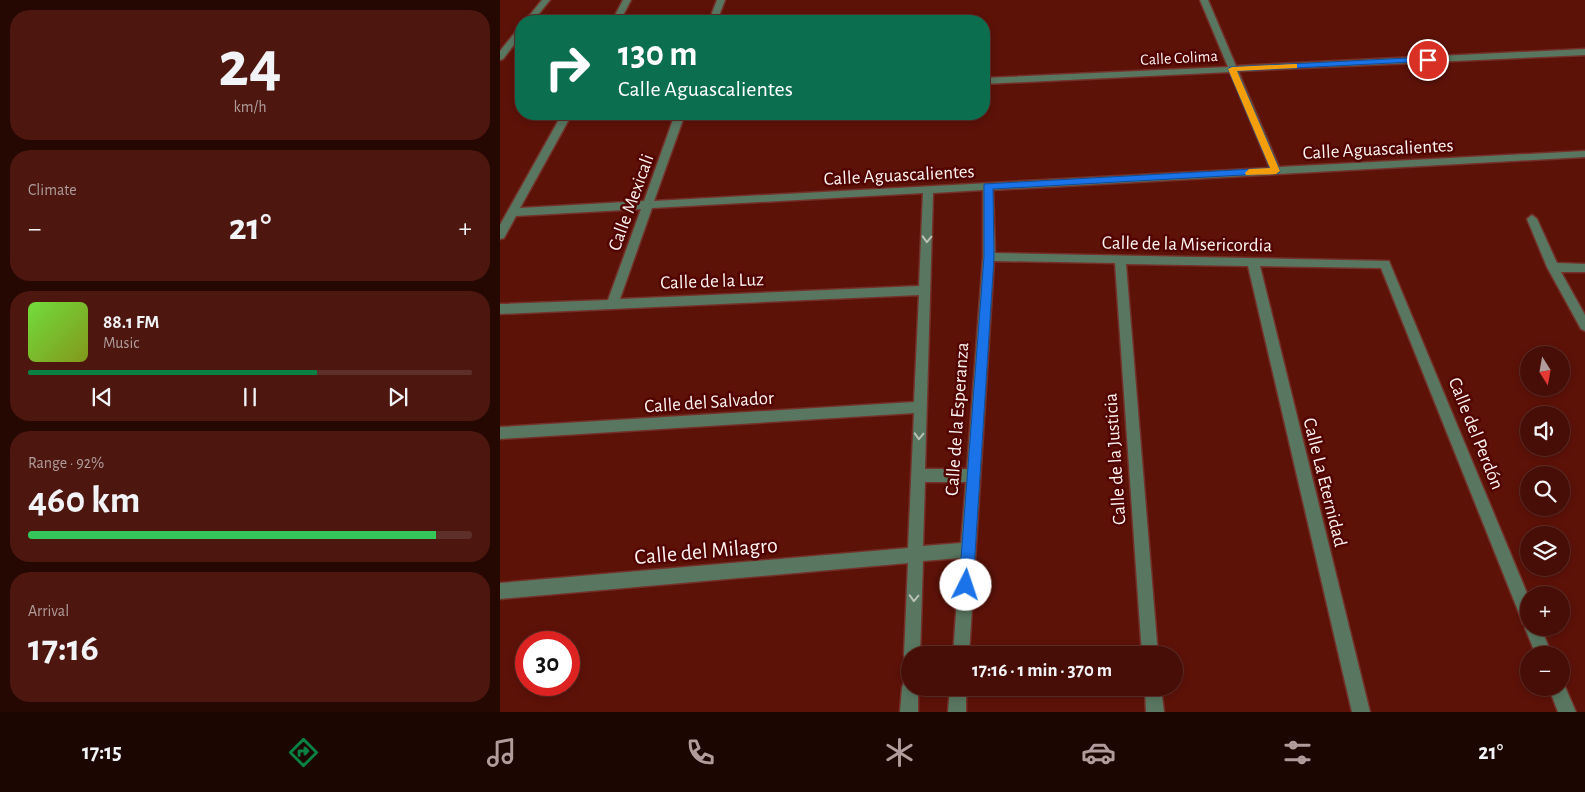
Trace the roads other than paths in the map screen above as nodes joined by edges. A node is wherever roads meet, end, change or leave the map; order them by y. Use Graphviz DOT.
graph roads {
  1 [pos="546,0"];
  2 [pos="627,0"];
  3 [pos="721,0"];
  4 [pos="1204,0"];
  5 [pos="534,15"];
  6 [pos="619,15"];
  7 [pos="715,15"];
  8 [pos="515,38"];
  9 [pos="1585,52"];
  10 [pos="500,57"];
  11 [pos="1232,69"];
  12 [pos="990,82"];
  13 [pos="564,120"];
  14 [pos="678,120"];
  15 [pos="1585,154"];
  16 [pos="1276,171"];
  17 [pos="988,186"];
  18 [pos="928,190"];
  19 [pos="648,205"];
  20 [pos="514,212"];
  21 [pos="1532,219"];
  22 [pos="500,235"];
  23 [pos="989,257"];
  24 [pos="1120,260"];
  25 [pos="1253,262"];
  26 [pos="1385,264"];
  27 [pos="1553,268"];
  28 [pos="1585,268"];
  29 [pos="925,290"];
  30 [pos="613,302"];
  31 [pos="500,309"];
  32 [pos="1585,326"];
  33 [pos="920,406"];
  34 [pos="500,432"];
  35 [pos="918,476"];
  36 [pos="974,476"];
  37 [pos="968,550"];
  38 [pos="915,554"];
  39 [pos="500,591"];
  40 [pos="1520,596"];
  41 [pos="912,646"];
  42 [pos="962,646"];
  43 [pos="1149,646"];
  44 [pos="910,696"];
  45 [pos="958,696"];
  46 [pos="1154,696"];
  47 [pos="1560,696"];
  48 [pos="909,712"];
  49 [pos="957,712"];
  50 [pos="1155,712"];
  51 [pos="1361,712"];
  52 [pos="1567,712"];
  1 -- 5 [label="street"];
  2 -- 6 [label="street"];
  3 -- 7 [label="street"];
  4 -- 11 [label="street"];
  8 -- 10 [label="street"];
  9 -- 11 [label="street, Calle Colima"];
  11 -- 12 [label="street, Calle Colima"];
  11 -- 16 [label="street"];
  13 -- 20 [label="street"];
  14 -- 19 [label="street, Calle Mexicali"];
  15 -- 16 [label="street, Calle Aguascalientes"];
  16 -- 17 [label="street, Calle Aguascalientes"];
  17 -- 18 [label="street, Calle Aguascalientes"];
  17 -- 23 [label="street, Calle de la Esperanza"];
  18 -- 19 [label="street, Calle Aguascalientes"];
  18 -- 29 [label="street, Calle de la Esperanza, one-way"];
  19 -- 20 [label="street, Calle Aguascalientes"];
  19 -- 30 [label="street, Calle Mexicali"];
  20 -- 22 [label="street"];
  21 -- 27 [label="street"];
  23 -- 24 [label="street, Calle de la Misericordia"];
  23 -- 36 [label="street, Calle de la Esperanza"];
  24 -- 25 [label="street, Calle de la Misericordia"];
  24 -- 43 [label="street, Calle de la Justicia"];
  25 -- 26 [label="street, Calle de la Misericordia"];
  25 -- 51 [label="street, Calle La Eternidad"];
  26 -- 40 [label="street, Calle del Perdón"];
  27 -- 28 [label="street"];
  27 -- 32 [label="street"];
  29 -- 30 [label="street, Calle de la Luz"];
  29 -- 33 [label="street, Calle de la Esperanza"];
  30 -- 31 [label="street, Calle de la Luz"];
  33 -- 34 [label="street, Calle del Salvador"];
  33 -- 35 [label="street, Calle de la Esperanza, one-way"];
  35 -- 36 [label="street"];
  35 -- 38 [label="street, Calle de la Esperanza"];
  36 -- 37 [label="street, Calle de la Esperanza"];
  37 -- 38 [label="street, Calle del Milagro"];
  37 -- 42 [label="street, Calle de la Esperanza"];
  38 -- 39 [label="street, Calle del Milagro"];
  38 -- 41 [label="street, Calle de la Esperanza, one-way"];
  44 -- 48 [label="street"];
  45 -- 49 [label="street"];
  46 -- 50 [label="street"];
  47 -- 52 [label="street"];
}
